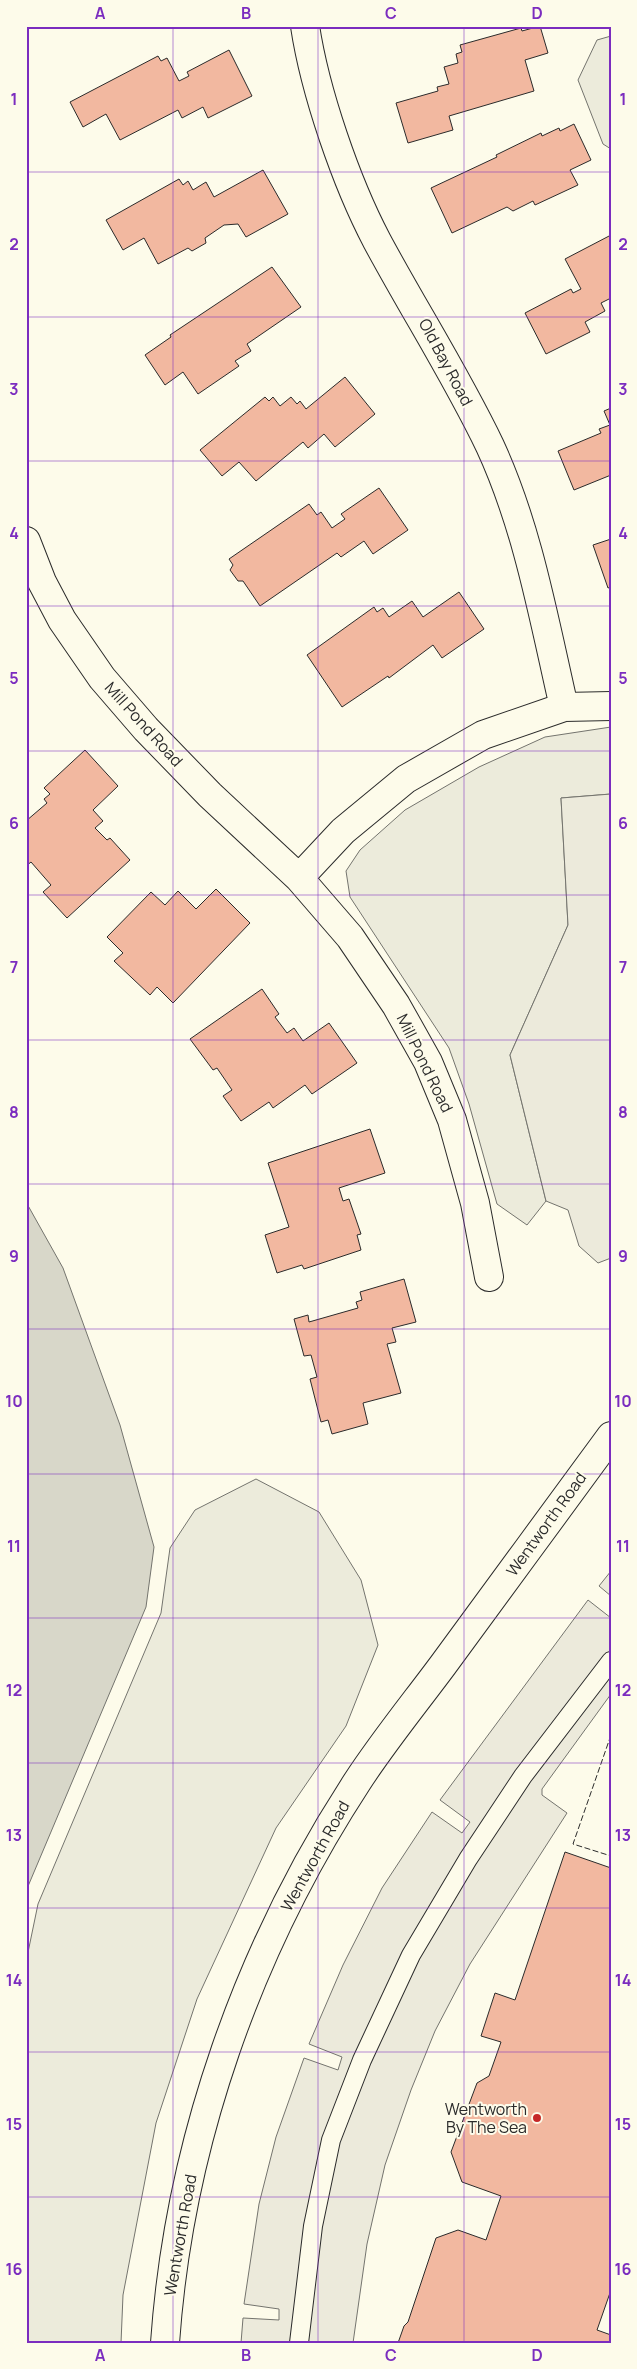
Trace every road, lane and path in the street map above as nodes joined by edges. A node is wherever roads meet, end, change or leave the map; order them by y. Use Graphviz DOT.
graph roads {
  1 [pos="305,26"];
  2 [pos="26,542"];
  3 [pos="611,706"];
  4 [pos="564,707"];
  5 [pos="300,878"];
  6 [pos="489,1278"];
  7 [pos="611,1436"];
  8 [pos="611,1661"];
  9 [pos="165,2343"];
  10 [pos="299,2343"];
  1 -- 4 [label="street, Old Bay Road"];
  2 -- 5 [label="street, Mill Pond Road"];
  3 -- 4 [label="street"];
  4 -- 5 [label="street"];
  5 -- 6 [label="street, Mill Pond Road"];
  7 -- 9 [label="street, Wentworth Road"];
  8 -- 10 [label="lane"];
}
